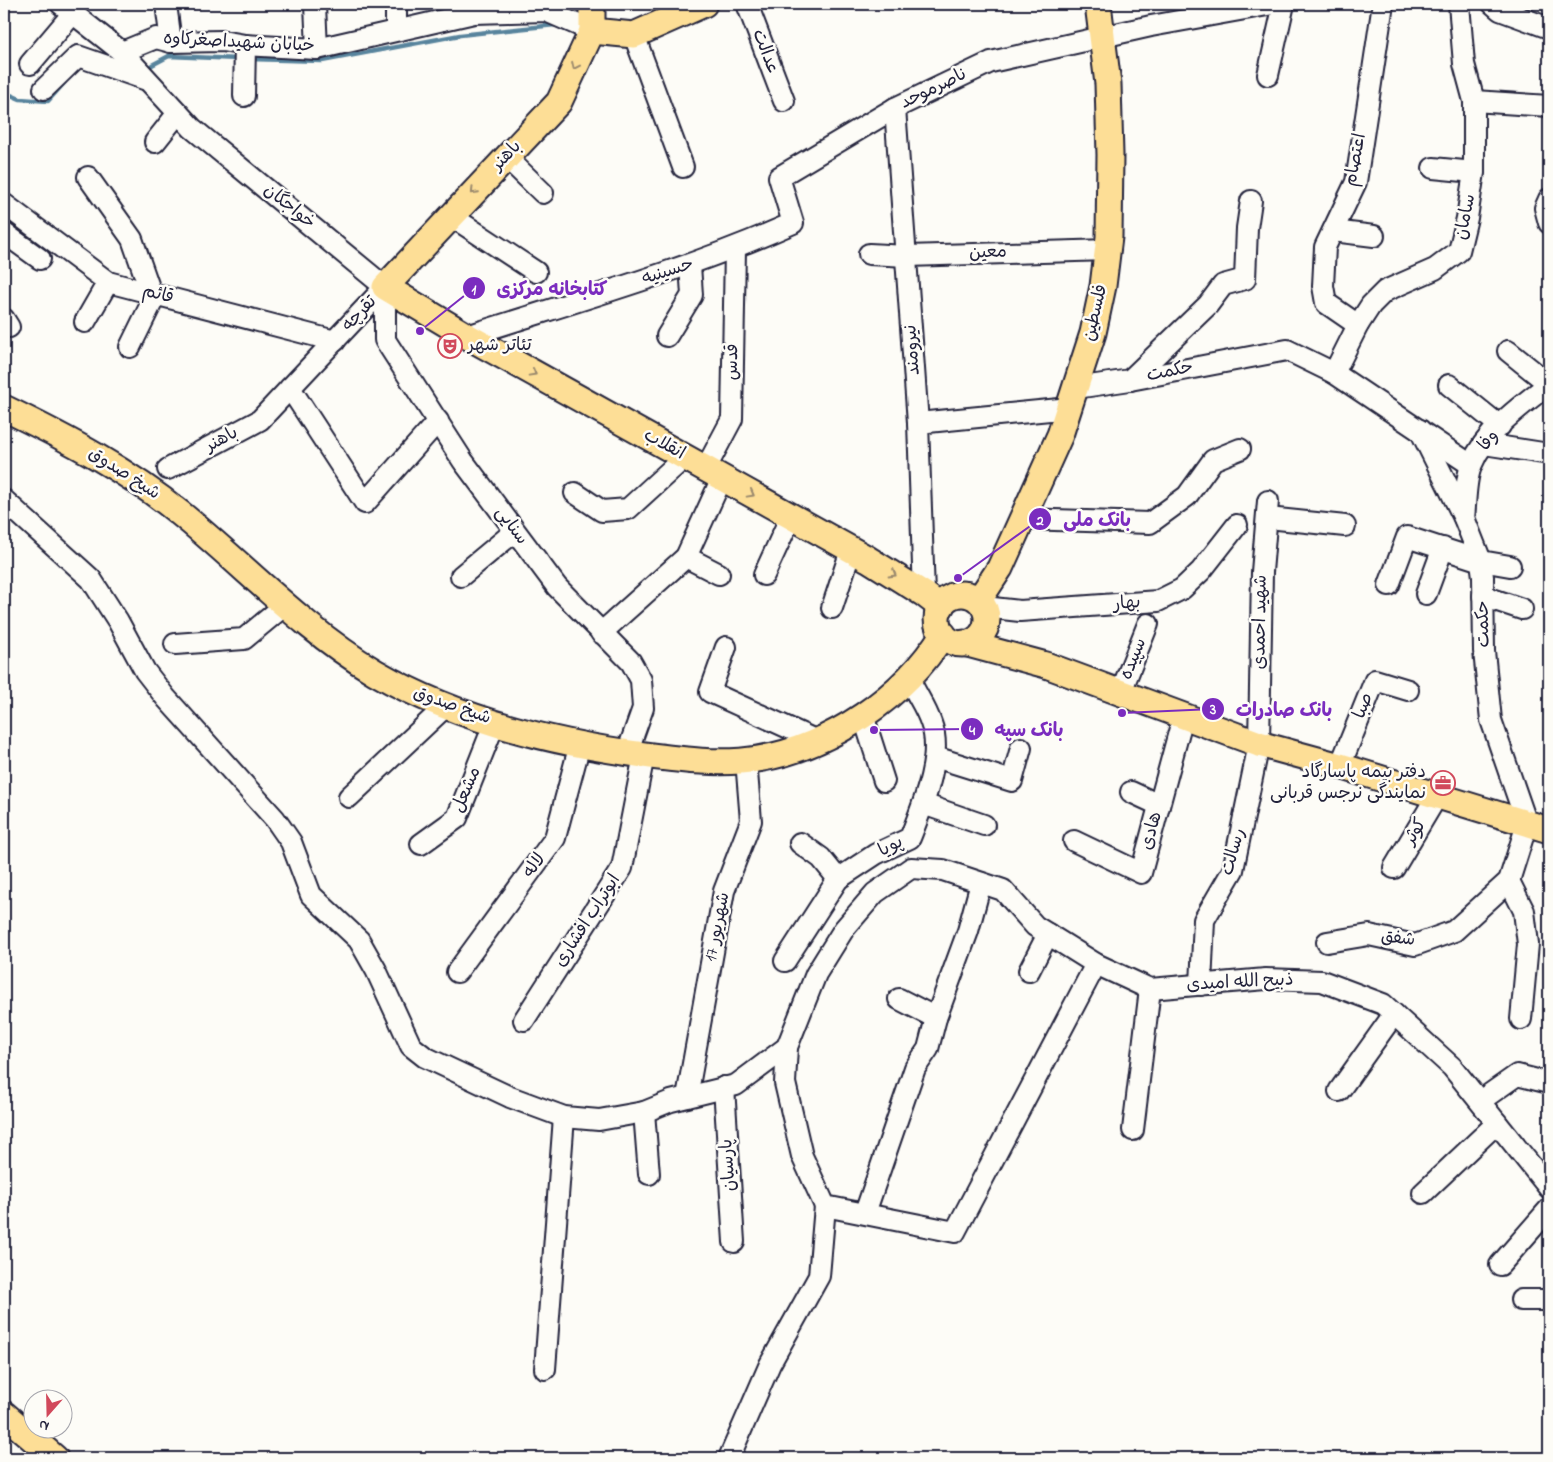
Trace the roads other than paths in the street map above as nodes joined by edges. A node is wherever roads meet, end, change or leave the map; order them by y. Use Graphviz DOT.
graph roads {
  1 [pos="166,4"];
  2 [pos="396,4"];
  3 [pos="592,4"];
  4 [pos="704,4"];
  5 [pos="747,4"];
  6 [pos="1098,4"];
  7 [pos="1273,4"];
  8 [pos="1284,4"];
  9 [pos="1383,4"];
  10 [pos="1459,4"];
  11 [pos="1493,4"];
  12 [pos="315,5"];
  13 [pos="68,8"];
  14 [pos="1549,28"];
  15 [pos="396,30"];
  16 [pos="592,31"];
  17 [pos="634,35"];
  18 [pos="1104,37"];
  19 [pos="171,42"];
  20 [pos="245,45"];
  21 [pos="317,49"];
  22 [pos="122,52"];
  23 [pos="30,64"];
  24 [pos="1268,75"];
  25 [pos="148,80"];
  26 [pos="44,89"];
  27 [pos="244,96"];
  28 [pos="784,101"];
  29 [pos="1474,101"];
  30 [pos="1549,106"];
  31 [pos="895,108"];
  32 [pos="178,114"];
  33 [pos="155,142"];
  34 [pos="506,157"];
  35 [pos="683,167"];
  36 [pos="1433,168"];
  37 [pos="1474,172"];
  38 [pos="88,177"];
  39 [pos="779,177"];
  40 [pos="543,193"];
  41 [pos="1549,199"];
  42 [pos="1251,201"];
  43 [pos="4,204"];
  44 [pos="451,216"];
  45 [pos="21,217"];
  46 [pos="1549,223"];
  47 [pos="1333,230"];
  48 [pos="5,234"];
  49 [pos="1374,236"];
  50 [pos="735,249"];
  51 [pos="1108,250"];
  52 [pos="869,254"];
  53 [pos="907,256"];
  54 [pos="40,259"];
  55 [pos="690,265"];
  56 [pos="536,272"];
  57 [pos="108,282"];
  58 [pos="385,287"];
  59 [pos="154,293"];
  60 [pos="85,322"];
  61 [pos="1358,325"];
  62 [pos="467,336"];
  63 [pos="667,336"];
  64 [pos="335,341"];
  65 [pos="130,347"];
  66 [pos="1508,351"];
  67 [pos="1334,373"];
  68 [pos="1130,380"];
  69 [pos="1549,384"];
  70 [pos="1449,386"];
  71 [pos="290,388"];
  72 [pos="1073,398"];
  73 [pos="4,408"];
  74 [pos="438,421"];
  75 [pos="918,423"];
  76 [pos="1500,426"];
  77 [pos="1420,430"];
  78 [pos="1484,444"];
  79 [pos="1240,450"];
  80 [pos="1549,454"];
  81 [pos="1471,465"];
  82 [pos="704,467"];
  83 [pos="168,469"];
  84 [pos="575,493"];
  85 [pos="4,500"];
  86 [pos="790,516"];
  87 [pos="1464,518"];
  88 [pos="1022,519"];
  89 [pos="1237,525"];
  90 [pos="1344,526"];
  91 [pos="514,532"];
  92 [pos="1443,548"];
  93 [pos="851,550"];
  94 [pos="686,557"];
  95 [pos="1481,561"];
  96 [pos="1510,566"];
  97 [pos="719,574"];
  98 [pos="764,575"];
  99 [pos="461,576"];
  100 [pos="1389,585"];
  101 [pos="1426,594"];
  102 [pos="1483,596"];
  103 [pos="932,600"];
  104 [pos="285,605"];
  105 [pos="832,608"];
  106 [pos="1522,609"];
  107 [pos="983,610"];
  108 [pos="1148,624"];
  109 [pos="600,633"];
  110 [pos="954,639"];
  111 [pos="176,644"];
  112 [pos="726,647"];
  113 [pos="1046,666"];
  114 [pos="909,678"];
  115 [pos="1408,690"];
  116 [pos="1120,694"];
  117 [pos="446,706"];
  118 [pos="863,715"];
  119 [pos="1182,716"];
  120 [pos="495,722"];
  121 [pos="815,740"];
  122 [pos="580,744"];
  123 [pos="1259,744"];
  124 [pos="1021,748"];
  125 [pos="635,754"];
  126 [pos="935,757"];
  127 [pos="746,760"];
  128 [pos="1340,766"];
  129 [pos="884,781"];
  130 [pos="1131,792"];
  131 [pos="1437,796"];
  132 [pos="349,797"];
  133 [pos="924,804"];
  134 [pos="1159,805"];
  135 [pos="984,825"];
  136 [pos="1538,827"];
  137 [pos="1074,842"];
  138 [pos="421,844"];
  139 [pos="800,844"];
  140 [pos="1394,868"];
  141 [pos="838,879"];
  142 [pos="1509,881"];
  143 [pos="981,883"];
  144 [pos="1048,934"];
  145 [pos="1327,942"];
  146 [pos="785,961"];
  147 [pos="1096,964"];
  148 [pos="1029,971"];
  149 [pos="457,972"];
  150 [pos="1201,985"];
  151 [pos="1150,989"];
  152 [pos="899,999"];
  153 [pos="1394,1014"];
  154 [pos="936,1018"];
  155 [pos="1521,1019"];
  156 [pos="524,1020"];
  157 [pos="786,1047"];
  158 [pos="1549,1083"];
  159 [pos="724,1088"];
  160 [pos="1339,1092"];
  161 [pos="687,1097"];
  162 [pos="1480,1101"];
  163 [pos="644,1112"];
  164 [pos="564,1117"];
  165 [pos="1497,1123"];
  166 [pos="1133,1130"];
  167 [pos="649,1174"];
  168 [pos="1549,1188"];
  169 [pos="1423,1193"];
  170 [pos="825,1206"];
  171 [pos="1549,1209"];
  172 [pos="865,1213"];
  173 [pos="734,1242"];
  174 [pos="1500,1266"];
  175 [pos="1521,1300"];
  176 [pos="1549,1300"];
  177 [pos="545,1369"];
  178 [pos="4,1414"];
  179 [pos="55,1458"];
  180 [pos="729,1458"];
  1 -- 19 [label="street"];
  2 -- 15 [label="street"];
  3 -- 16 [label="main road, باهنر"];
  4 -- 17 [label="main road"];
  5 -- 28 [label="street, عدالت"];
  6 -- 18 [label="main road, فلسطین"];
  7 -- 18 [label="street, ناصرموحد"];
  8 -- 24 [label="street"];
  9 -- 47 [label="street, اعتصام"];
  10 -- 29 [label="street, سامان"];
  11 -- 14 [label="street"];
  12 -- 21 [label="street"];
  13 -- 22 [label="street, خواجگان"];
  13 -- 23 [label="street"];
  15 -- 16 [label="street, خیابان شهیداصغرکاوه"];
  15 -- 21 [label="street, خیابان شهیداصغرکاوه"];
  16 -- 17 [label="main road"];
  16 -- 34 [label="main road, باهنر, one-way"];
  17 -- 35 [label="street"];
  18 -- 31 [label="street, ناصرموحد"];
  18 -- 51 [label="main road, فلسطین"];
  19 -- 20 [label="street, خیابان شهیداصغرکاوه"];
  19 -- 22 [label="street, خیابان شهیداصغرکاوه"];
  20 -- 21 [label="street, خیابان شهیداصغرکاوه"];
  20 -- 27 [label="street"];
  22 -- 25 [label="street, خواجگان"];
  25 -- 26 [label="street"];
  25 -- 32 [label="street, خواجگان"];
  29 -- 30 [label="street"];
  29 -- 37 [label="street, سامان"];
  31 -- 39 [label="street, ناصرموحد"];
  31 -- 53 [label="street, نیرومند"];
  32 -- 33 [label="street"];
  32 -- 58 [label="street, خواجگان"];
  34 -- 40 [label="street"];
  34 -- 44 [label="main road, باهنر, one-way"];
  36 -- 37 [label="street"];
  37 -- 61 [label="street, سامان"];
  38 -- 59 [label="street"];
  39 -- 50 [label="street, حسینیه"];
  41 -- 46 [label="street"];
  42 -- 68 [label="street"];
  43 -- 45 [label="street, قائم"];
  44 -- 56 [label="street"];
  44 -- 58 [label="main road, باهنر"];
  45 -- 48 [label="street"];
  45 -- 57 [label="street, قائم"];
  47 -- 49 [label="street"];
  47 -- 61 [label="street, اعتصام"];
  48 -- 54 [label="street"];
  50 -- 55 [label="street, حسینیه"];
  50 -- 82 [label="street, قدس"];
  51 -- 53 [label="street, معین"];
  51 -- 72 [label="main road, فلسطین"];
  52 -- 53 [label="street, معین"];
  53 -- 75 [label="street, نیرومند"];
  55 -- 62 [label="street, حسینیه"];
  55 -- 63 [label="street"];
  57 -- 59 [label="street, قائم"];
  57 -- 60 [label="street"];
  58 -- 62 [label="main road, انقلاب"];
  58 -- 64 [label="street, تقرچه"];
  58 -- 74 [label="street, سنایی"];
  59 -- 64 [label="street, قائم"];
  59 -- 65 [label="street"];
  61 -- 67 [label="street, سامان"];
  62 -- 82 [label="main road, انقلاب, one-way"];
  64 -- 71 [label="street, باهنر"];
  66 -- 69 [label="street"];
  67 -- 68 [label="street, حکمت"];
  67 -- 77 [label="street, حکمت"];
  68 -- 72 [label="street, حکمت"];
  69 -- 76 [label="street, وفا"];
  70 -- 76 [label="street"];
  71 -- 74 [label="street"];
  71 -- 83 [label="street, باهنر"];
  72 -- 75 [label="street, حکمت"];
  72 -- 88 [label="main road, فلسطین"];
  73 -- 104 [label="main road, شیخ صدوق"];
  74 -- 91 [label="street, سنایی"];
  75 -- 103 [label="street, نیرومند"];
  76 -- 78 [label="street, وفا"];
  77 -- 81 [label="street, حکمت"];
  77 -- 87 [label="street, حکمت"];
  78 -- 80 [label="street"];
  78 -- 81 [label="street, وفا"];
  79 -- 88 [label="street"];
  81 -- 87 [label="street, وفا"];
  82 -- 84 [label="street"];
  82 -- 86 [label="main road, انقلاب, one-way"];
  82 -- 94 [label="street, قدس"];
  85 -- 164 [label="street"];
  86 -- 93 [label="main road, انقلاب"];
  86 -- 98 [label="street"];
  87 -- 95 [label="street, حکمت"];
  88 -- 107 [label="main road, فلسطین"];
  89 -- 107 [label="street, بهار"];
  90 -- 123 [label="street, شهید احمدی"];
  91 -- 99 [label="street"];
  91 -- 109 [label="street, سنایی"];
  92 -- 95 [label="street"];
  92 -- 100 [label="street"];
  92 -- 101 [label="street"];
  93 -- 103 [label="main road, انقلاب, one-way"];
  93 -- 105 [label="street"];
  94 -- 97 [label="street"];
  94 -- 109 [label="street"];
  95 -- 96 [label="street"];
  95 -- 102 [label="street, حکمت"];
  102 -- 106 [label="street"];
  102 -- 136 [label="street, حکمت"];
  103 -- 107 [label="main road"];
  103 -- 110 [label="main road"];
  104 -- 111 [label="street"];
  104 -- 117 [label="main road, شیخ صدوق"];
  107 -- 110 [label="main road, فلسطین"];
  107 -- 113 [label="main road"];
  108 -- 116 [label="street, سپیده"];
  109 -- 125 [label="street, سنایی"];
  110 -- 113 [label="main road"];
  110 -- 114 [label="main road, شیخ صدوق"];
  112 -- 121 [label="street"];
  113 -- 116 [label="main road"];
  114 -- 118 [label="main road, شیخ صدوق"];
  114 -- 126 [label="street, پویا"];
  115 -- 128 [label="street, صبا"];
  116 -- 119 [label="main road"];
  117 -- 120 [label="main road, شیخ صدوق"];
  117 -- 132 [label="street"];
  118 -- 121 [label="main road, شیخ صدوق"];
  118 -- 129 [label="street"];
  119 -- 123 [label="main road"];
  119 -- 134 [label="street, هادی"];
  120 -- 122 [label="main road, شیخ صدوق"];
  120 -- 138 [label="street, مشعل"];
  121 -- 127 [label="main road, شیخ صدوق"];
  122 -- 125 [label="main road, شیخ صدوق"];
  122 -- 149 [label="street, لاله"];
  123 -- 128 [label="main road"];
  123 -- 150 [label="street, رسالت"];
  124 -- 126 [label="street"];
  125 -- 127 [label="main road, شیخ صدوق"];
  125 -- 156 [label="street, ابوتراب افشاری"];
  126 -- 133 [label="street, پویا"];
  127 -- 161 [label="street, 17 شهریور"];
  128 -- 131 [label="main road"];
  130 -- 134 [label="street"];
  131 -- 136 [label="main road"];
  131 -- 140 [label="street, کوثر"];
  133 -- 135 [label="street"];
  133 -- 141 [label="street, پویا"];
  134 -- 137 [label="street, هادی"];
  136 -- 142 [label="street, شفق"];
  139 -- 141 [label="street"];
  141 -- 146 [label="street, پویا"];
  142 -- 145 [label="street, شفق"];
  142 -- 155 [label="street"];
  143 -- 144 [label="street, ذبیح الله امیدی"];
  143 -- 154 [label="street"];
  143 -- 157 [label="street, ذبیح الله امیدی"];
  144 -- 147 [label="street, ذبیح الله امیدی"];
  144 -- 148 [label="street"];
  147 -- 151 [label="street, ذبیح الله امیدی"];
  147 -- 172 [label="street"];
  150 -- 151 [label="street, ذبیح الله امیدی"];
  150 -- 153 [label="street, ذبیح الله امیدی"];
  151 -- 166 [label="street"];
  152 -- 154 [label="street"];
  153 -- 160 [label="street"];
  153 -- 162 [label="street, ذبیح الله امیدی"];
  154 -- 172 [label="street"];
  157 -- 159 [label="street"];
  157 -- 170 [label="street"];
  158 -- 162 [label="street"];
  159 -- 161 [label="street"];
  159 -- 173 [label="street, پارسیان"];
  161 -- 163 [label="street"];
  162 -- 165 [label="street, ذبیح الله امیدی"];
  163 -- 164 [label="street"];
  163 -- 167 [label="street"];
  164 -- 177 [label="street"];
  165 -- 168 [label="street, ذبیح الله امیدی"];
  165 -- 169 [label="street"];
  170 -- 172 [label="street"];
  170 -- 180 [label="street"];
  171 -- 174 [label="street"];
  175 -- 176 [label="street"];
  178 -- 179 [label="main road"];
}
